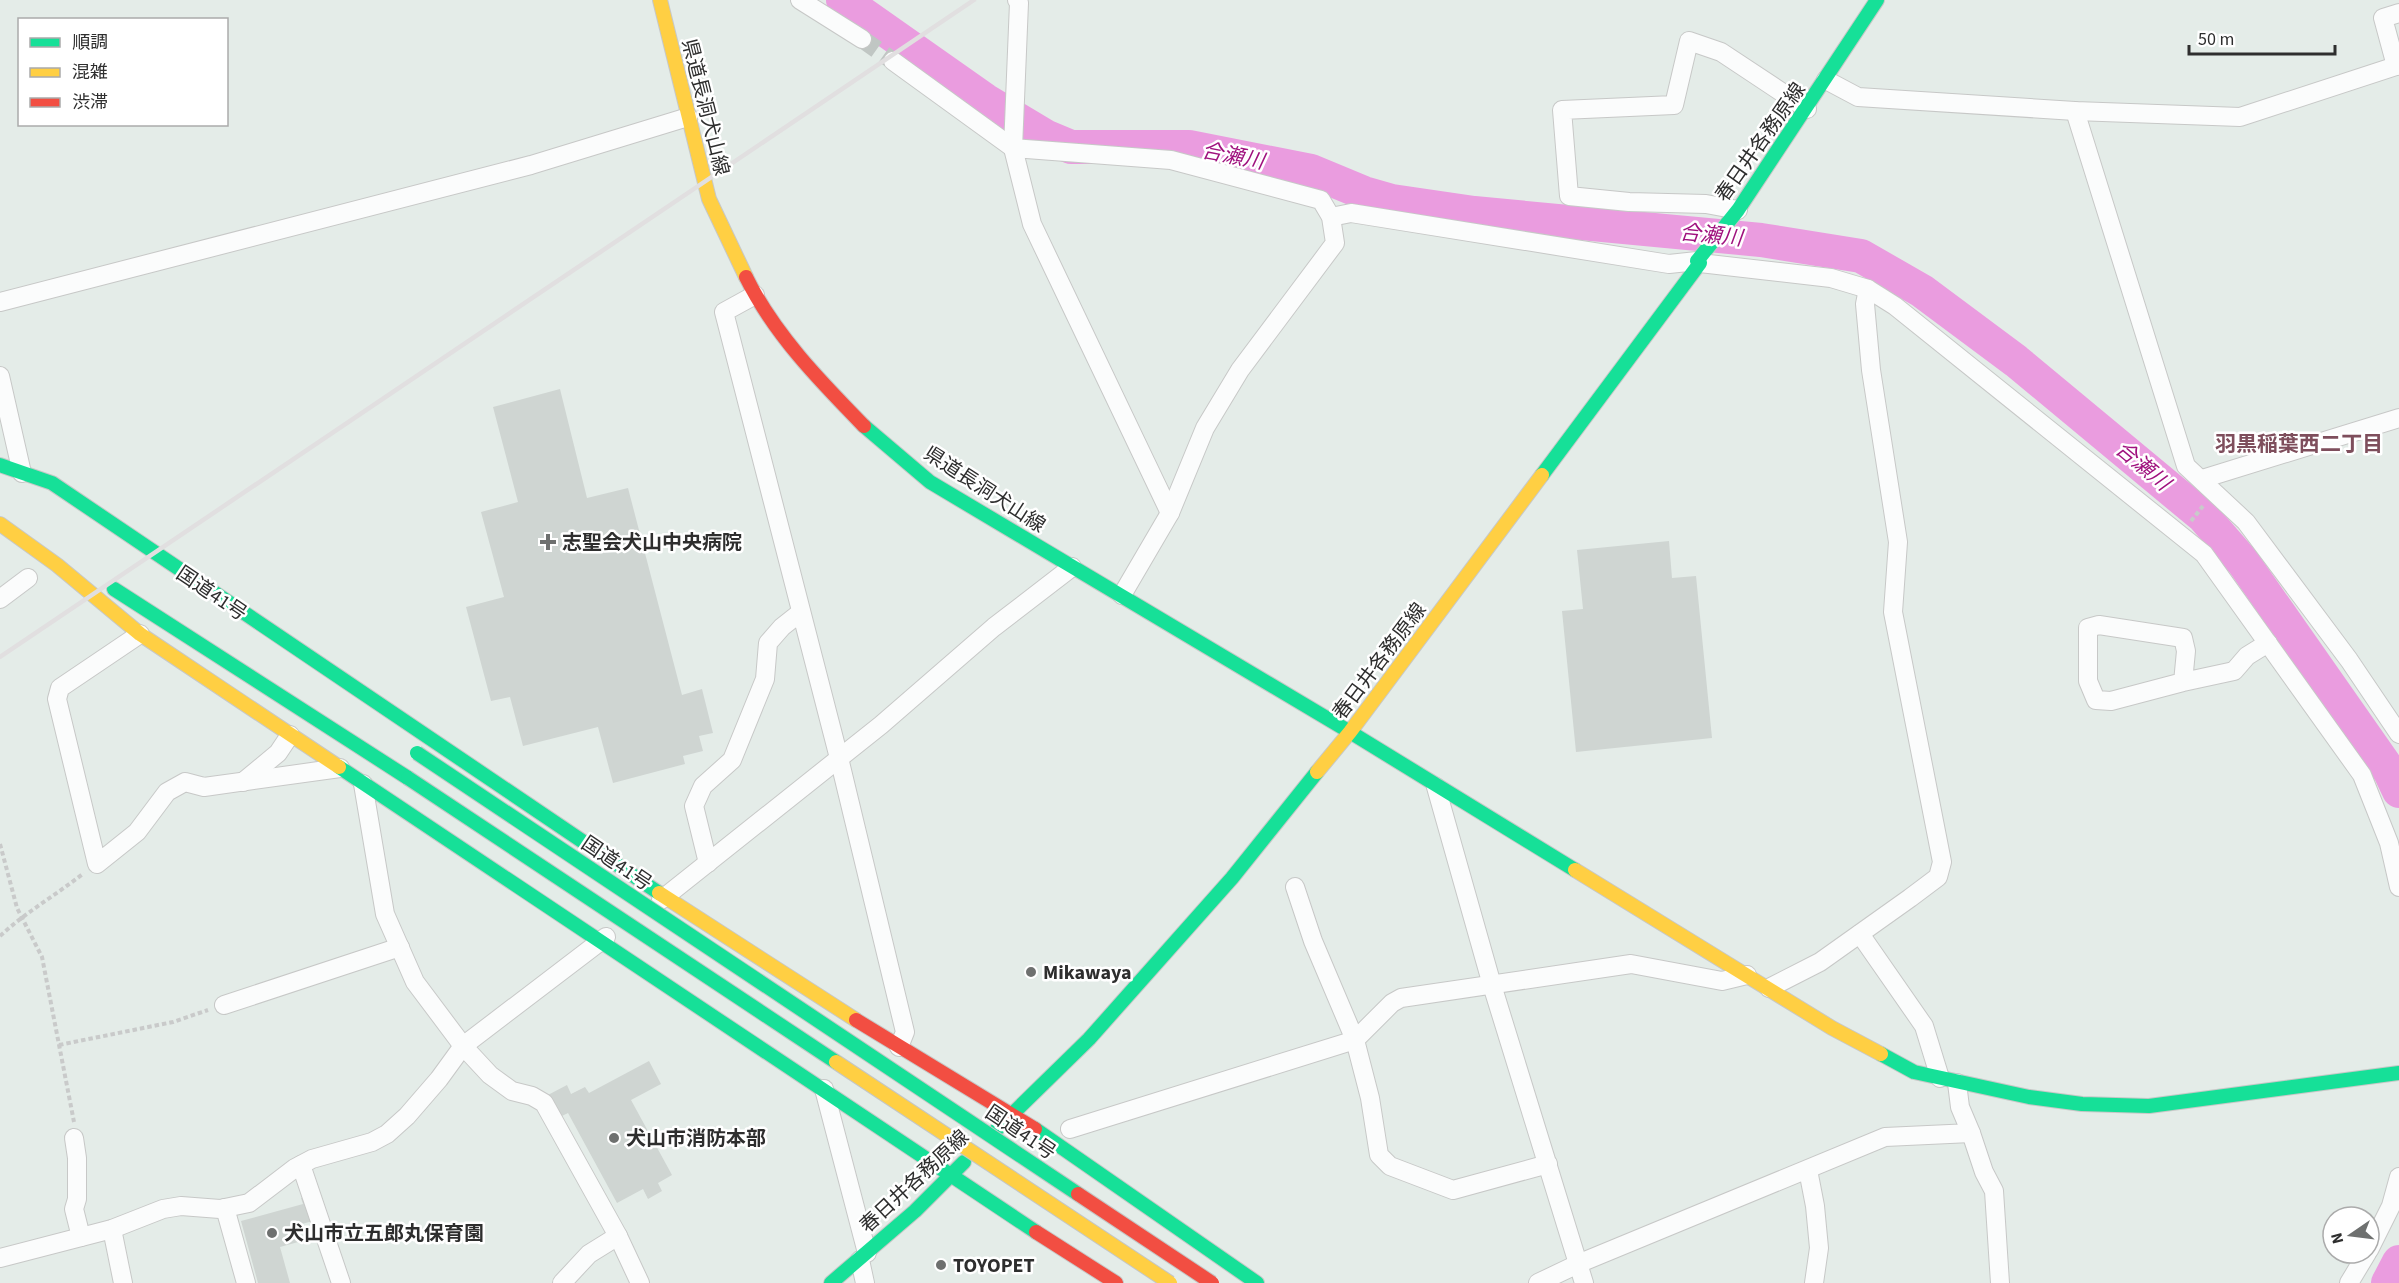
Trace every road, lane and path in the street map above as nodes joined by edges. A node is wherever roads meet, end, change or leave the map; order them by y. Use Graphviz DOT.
graph roads {
  1 [pos="660,0"];
  2 [pos="800,0"];
  3 [pos="1877,0"];
  4 [pos="1020,1"];
  5 [pos="2399,13"];
  6 [pos="862,39"];
  7 [pos="892,62"];
  8 [pos="2398,65"];
  9 [pos="1826,80"];
  10 [pos="1807,109"];
  11 [pos="2075,111"];
  12 [pos="688,117"];
  13 [pos="1013,148"];
  14 [pos="1738,210"];
  15 [pos="1331,217"];
  16 [pos="1698,262"];
  17 [pos="1868,289"];
  18 [pos="755,295"];
  19 [pos="0,302"];
  20 [pos="0,376"];
  21 [pos="2399,417"];
  22 [pos="0,465"];
  23 [pos="11,477"];
  24 [pos="2209,486"];
  25 [pos="1170,513"];
  26 [pos="0,516"];
  27 [pos="0,524"];
  28 [pos="2187,525"];
  29 [pos="1072,567"];
  30 [pos="28,578"];
  31 [pos="1122,595"];
  32 [pos="0,600"];
  33 [pos="801,612"];
  34 [pos="140,634"];
  35 [pos="2268,644"];
  36 [pos="2183,682"];
  37 [pos="1350,732"];
  38 [pos="2399,734"];
  39 [pos="290,735"];
  40 [pos="412,750"];
  41 [pos="839,758"];
  42 [pos="340,768"];
  43 [pos="242,783"];
  44 [pos="363,784"];
  45 [pos="1436,787"];
  46 [pos="0,844"];
  47 [pos="708,863"];
  48 [pos="97,864"];
  49 [pos="1295,887"];
  50 [pos="2399,888"];
  51 [pos="665,897"];
  52 [pos="21,916"];
  53 [pos="1860,934"];
  54 [pos="0,936"];
  55 [pos="600,941"];
  56 [pos="400,947"];
  57 [pos="1748,975"];
  58 [pos="1492,985"];
  59 [pos="1768,988"];
  60 [pos="224,1005"];
  61 [pos="1355,1040"];
  62 [pos="60,1045"];
  63 [pos="464,1046"];
  64 [pos="899,1047"];
  65 [pos="2399,1072"];
  66 [pos="1948,1081"];
  67 [pos="824,1089"];
  68 [pos="1013,1114"];
  69 [pos="1070,1129"];
  70 [pos="1971,1133"];
  71 [pos="74,1138"];
  72 [pos="1548,1164"];
  73 [pos="301,1165"];
  74 [pos="1808,1170"];
  75 [pos="950,1176"];
  76 [pos="2399,1177"];
  77 [pos="225,1208"];
  78 [pos="2381,1226"];
  79 [pos="112,1229"];
  80 [pos="618,1236"];
  81 [pos="81,1237"];
  82 [pos="863,1256"];
  83 [pos="0,1258"];
  84 [pos="1580,1263"];
  85 [pos="2360,1265"];
  86 [pos="123,1283"];
  87 [pos="246,1283"];
  88 [pos="341,1283"];
  89 [pos="562,1283"];
  90 [pos="640,1283"];
  91 [pos="831,1283"];
  92 [pos="865,1283"];
  93 [pos="1116,1283"];
  94 [pos="1170,1283"];
  95 [pos="1212,1283"];
  96 [pos="1257,1283"];
  97 [pos="1538,1283"];
  98 [pos="1584,1283"];
  99 [pos="1814,1283"];
  100 [pos="2000,1283"];
  101 [pos="2349,1283"];
  1 -- 12 [label="main road, 県道長洞犬山線"];
  2 -- 6 [label="street"];
  3 -- 9 [label="main road, 春日井各務原線"];
  4 -- 13 [label="street"];
  5 -- 8 [label="street"];
  7 -- 13 [label="street"];
  8 -- 11 [label="street"];
  9 -- 10 [label="main road, 春日井各務原線"];
  9 -- 11 [label="street"];
  10 -- 14 [label="main road, 春日井各務原線"];
  10 -- 14 [label="street"];
  11 -- 24 [label="street"];
  12 -- 18 [label="main road, 県道長洞犬山線"];
  12 -- 19 [label="street"];
  13 -- 15 [label="street"];
  13 -- 25 [label="street"];
  14 -- 16 [label="main road, 春日井各務原線"];
  15 -- 16 [label="street"];
  15 -- 25 [label="street"];
  16 -- 17 [label="street"];
  16 -- 37 [label="main road, 春日井各務原線"];
  17 -- 35 [label="street"];
  17 -- 53 [label="street"];
  18 -- 29 [label="main road, 県道長洞犬山線"];
  18 -- 33 [label="street"];
  20 -- 23 [label="street"];
  21 -- 24 [label="street"];
  22 -- 23 [label="main road"];
  23 -- 51 [label="main road"];
  24 -- 28 [label="path"];
  24 -- 38 [label="street"];
  25 -- 31 [label="street"];
  26 -- 94 [label="main road, bridge"];
  27 -- 34 [label="main road"];
  29 -- 31 [label="main road, 県道長洞犬山線"];
  29 -- 41 [label="street"];
  30 -- 32 [label="street"];
  31 -- 37 [label="main road, 県道長洞犬山線"];
  33 -- 41 [label="street"];
  33 -- 47 [label="street"];
  34 -- 39 [label="main road"];
  34 -- 48 [label="street"];
  35 -- 36 [label="street"];
  35 -- 50 [label="street"];
  36 -- 36 [label="street"];
  37 -- 45 [label="main road, 県道長洞犬山線"];
  37 -- 68 [label="main road, 春日井各務原線"];
  39 -- 42 [label="main road"];
  39 -- 43 [label="street"];
  40 -- 95 [label="main road, 国道41号, bridge"];
  41 -- 47 [label="street"];
  41 -- 64 [label="street"];
  42 -- 43 [label="street"];
  42 -- 44 [label="main road"];
  43 -- 48 [label="street"];
  44 -- 55 [label="main road"];
  44 -- 56 [label="street"];
  45 -- 57 [label="main road, 県道長洞犬山線"];
  45 -- 58 [label="street"];
  46 -- 52 [label="path"];
  47 -- 51 [label="street"];
  48 -- 52 [label="path"];
  49 -- 61 [label="street"];
  51 -- 55 [label="street"];
  51 -- 64 [label="main road"];
  52 -- 54 [label="path"];
  52 -- 62 [label="path"];
  53 -- 59 [label="street"];
  53 -- 66 [label="street"];
  55 -- 63 [label="street"];
  55 -- 67 [label="main road"];
  56 -- 60 [label="street"];
  56 -- 63 [label="street"];
  57 -- 58 [label="street"];
  57 -- 59 [label="main road, 県道長洞犬山線"];
  58 -- 61 [label="street"];
  58 -- 72 [label="street"];
  59 -- 66 [label="main road, 県道長洞犬山線"];
  60 -- 62 [label="path"];
  61 -- 69 [label="street"];
  61 -- 72 [label="street"];
  62 -- 71 [label="path"];
  63 -- 73 [label="street"];
  63 -- 80 [label="street"];
  64 -- 68 [label="main road"];
  65 -- 66 [label="main road, 県道長洞犬山線"];
  66 -- 70 [label="street"];
  67 -- 75 [label="main road"];
  67 -- 82 [label="street"];
  68 -- 75 [label="main road, 春日井各務原線"];
  68 -- 96 [label="main road"];
  70 -- 74 [label="street"];
  70 -- 100 [label="street"];
  71 -- 81 [label="street"];
  72 -- 84 [label="street"];
  73 -- 77 [label="street"];
  73 -- 88 [label="street"];
  74 -- 84 [label="street"];
  74 -- 99 [label="street"];
  75 -- 82 [label="main road, 春日井各務原線"];
  75 -- 93 [label="main road"];
  76 -- 78 [label="street"];
  77 -- 79 [label="street"];
  77 -- 87 [label="street"];
  79 -- 81 [label="street"];
  79 -- 86 [label="street"];
  80 -- 89 [label="street"];
  80 -- 90 [label="street"];
  81 -- 83 [label="street"];
  82 -- 91 [label="main road, 春日井各務原線"];
  82 -- 92 [label="street"];
  84 -- 97 [label="street"];
  84 -- 98 [label="street"];
  85 -- 101 [label="street"];
}
